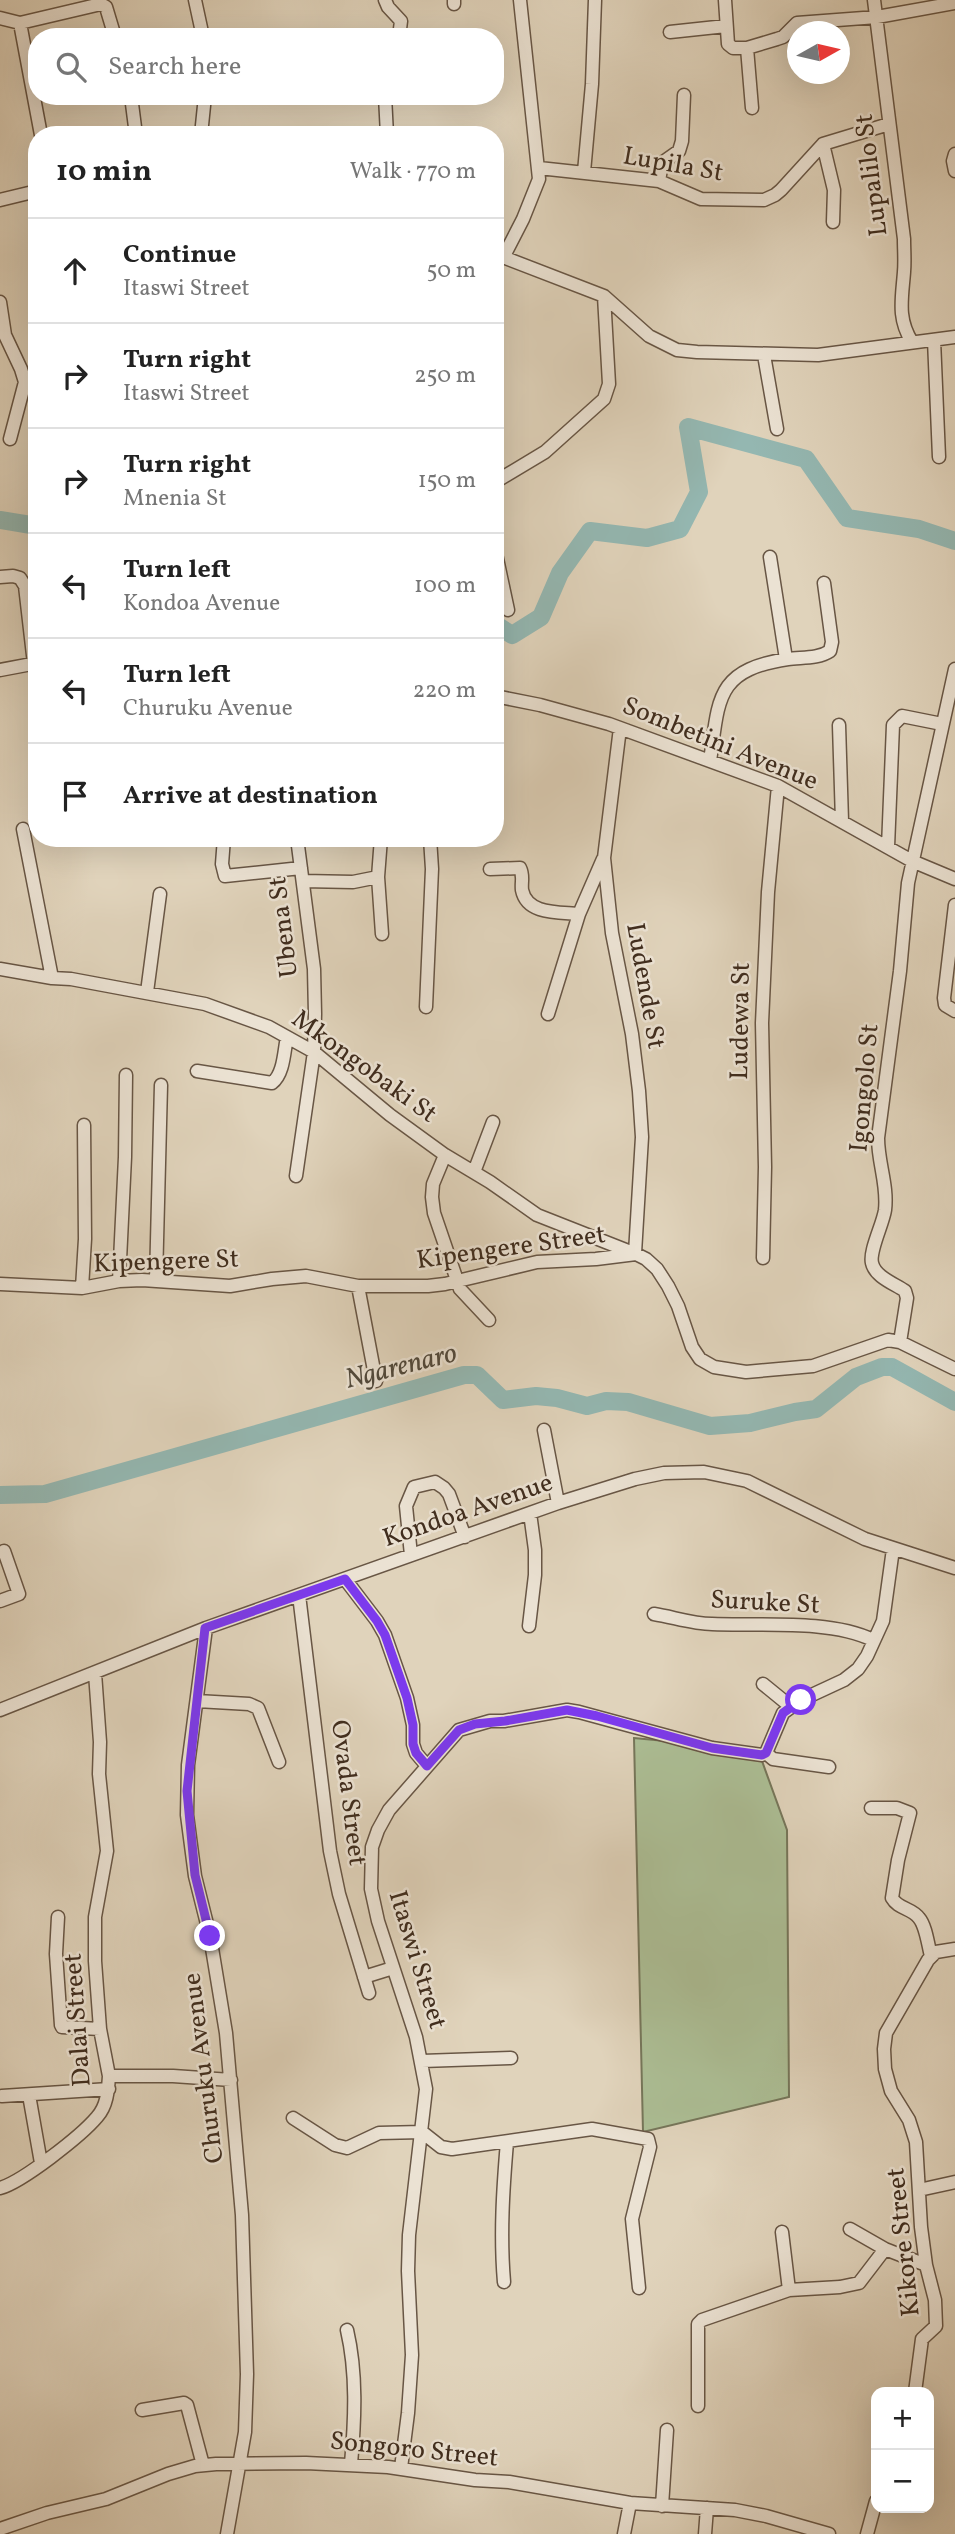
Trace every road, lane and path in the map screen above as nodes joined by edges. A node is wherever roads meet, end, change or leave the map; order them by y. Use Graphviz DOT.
graph roads {
  1 [pos="195,0"];
  2 [pos="385,0"];
  3 [pos="520,0"];
  4 [pos="595,0"];
  5 [pos="725,0"];
  6 [pos="874,0"];
  7 [pos="954,5"];
  8 [pos="877,17"];
  9 [pos="0,18"];
  10 [pos="20,23"];
  11 [pos="726,26"];
  12 [pos="113,28"];
  13 [pos="201,28"];
  14 [pos="401,28"];
  15 [pos="670,32"];
  16 [pos="747,48"];
  17 [pos="28,66"];
  18 [pos="684,96"];
  19 [pos="35,105"];
  20 [pos="132,105"];
  21 [pos="204,105"];
  22 [pos="385,105"];
  23 [pos="752,108"];
  24 [pos="889,124"];
  25 [pos="39,126"];
  26 [pos="135,126"];
  27 [pos="202,126"];
  28 [pos="387,126"];
  29 [pos="823,144"];
  30 [pos="955,154"];
  31 [pos="539,168"];
  32 [pos="955,171"];
  33 [pos="584,172"];
  34 [pos="659,181"];
  35 [pos="28,193"];
  36 [pos="0,200"];
  37 [pos="833,222"];
  38 [pos="504,243"];
  39 [pos="504,255"];
  40 [pos="604,296"];
  41 [pos="0,302"];
  42 [pos="955,337"];
  43 [pos="934,340"];
  44 [pos="912,342"];
  45 [pos="764,355"];
  46 [pos="777,429"];
  47 [pos="10,439"];
  48 [pos="939,457"];
  49 [pos="504,477"];
  50 [pos="770,557"];
  51 [pos="0,577"];
  52 [pos="824,583"];
  53 [pos="504,591"];
  54 [pos="28,609"];
  55 [pos="508,610"];
  56 [pos="786,659"];
  57 [pos="28,665"];
  58 [pos="955,669"];
  59 [pos="0,670"];
  60 [pos="504,698"];
  61 [pos="839,724"];
  62 [pos="942,724"];
  63 [pos="620,728"];
  64 [pos="710,761"];
  65 [pos="778,786"];
  66 [pos="842,821"];
  67 [pos="23,829"];
  68 [pos="888,846"];
  69 [pos="223,847"];
  70 [pos="298,847"];
  71 [pos="380,847"];
  72 [pos="431,847"];
  73 [pos="604,859"];
  74 [pos="912,861"];
  75 [pos="490,869"];
  76 [pos="302,874"];
  77 [pos="378,877"];
  78 [pos="955,879"];
  79 [pos="160,894"];
  80 [pos="955,905"];
  81 [pos="579,914"];
  82 [pos="382,933"];
  83 [pos="0,969"];
  84 [pos="52,978"];
  85 [pos="147,992"];
  86 [pos="426,1007"];
  87 [pos="955,1011"];
  88 [pos="548,1014"];
  89 [pos="287,1037"];
  90 [pos="314,1052"];
  91 [pos="197,1071"];
  92 [pos="125,1075"];
  93 [pos="161,1085"];
  94 [pos="493,1122"];
  95 [pos="84,1125"];
  96 [pos="445,1155"];
  97 [pos="474,1172"];
  98 [pos="296,1176"];
  99 [pos="635,1253"];
  100 [pos="763,1258"];
  101 [pos="291,1277"];
  102 [pos="156,1280"];
  103 [pos="119,1281"];
  104 [pos="458,1281"];
  105 [pos="0,1284"];
  106 [pos="358,1286"];
  107 [pos="82,1288"];
  108 [pos="489,1320"];
  109 [pos="900,1342"];
  110 [pos="955,1369"];
  111 [pos="376,1381"];
  112 [pos="544,1430"];
  113 [pos="558,1503"];
  114 [pos="530,1513"];
  115 [pos="466,1536"];
  116 [pos="892,1549"];
  117 [pos="4,1551"];
  118 [pos="411,1555"];
  119 [pos="955,1568"];
  120 [pos="345,1579"];
  121 [pos="299,1595"];
  122 [pos="0,1601"];
  123 [pos="654,1614"];
  124 [pos="529,1626"];
  125 [pos="205,1628"];
  126 [pos="873,1640"];
  127 [pos="95,1673"];
  128 [pos="763,1684"];
  129 [pos="197,1701"];
  130 [pos="790,1706"];
  131 [pos="0,1710"];
  132 [pos="766,1753"];
  133 [pos="279,1762"];
  134 [pos="427,1766"];
  135 [pos="829,1768"];
  136 [pos="871,1808"];
  137 [pos="58,1917"];
  138 [pos="955,1949"];
  139 [pos="931,1956"];
  140 [pos="393,1968"];
  141 [pos="364,1977"];
  142 [pos="369,1993"];
  143 [pos="100,2029"];
  144 [pos="511,2058"];
  145 [pos="422,2060"];
  146 [pos="231,2080"];
  147 [pos="109,2083"];
  148 [pos="29,2095"];
  149 [pos="2,2096"];
  150 [pos="293,2118"];
  151 [pos="422,2132"];
  152 [pos="507,2143"];
  153 [pos="41,2163"];
  154 [pos="955,2182"];
  155 [pos="0,2188"];
  156 [pos="919,2190"];
  157 [pos="850,2229"];
  158 [pos="782,2232"];
  159 [pos="885,2249"];
  160 [pos="926,2265"];
  161 [pos="504,2282"];
  162 [pos="639,2288"];
  163 [pos="789,2290"];
  164 [pos="347,2330"];
  165 [pos="916,2387"];
  166 [pos="698,2406"];
  167 [pos="142,2410"];
  168 [pos="667,2430"];
  169 [pos="351,2463"];
  170 [pos="238,2464"];
  171 [pos="203,2465"];
  172 [pos="401,2468"];
  173 [pos="630,2503"];
  174 [pos="662,2506"];
  175 [pos="707,2508"];
  176 [pos="873,2513"];
  177 [pos="0,2529"];
  178 [pos="227,2534"];
  179 [pos="624,2534"];
  180 [pos="705,2534"];
  181 [pos="829,2534"];
  182 [pos="867,2534"];
  1 -- 13 [label="street"];
  2 -- 14 [label="street"];
  3 -- 31 [label="street"];
  4 -- 33 [label="street"];
  5 -- 11 [label="street"];
  6 -- 8 [label="street, Lupalilo St"];
  7 -- 8 [label="street"];
  8 -- 16 [label="street"];
  8 -- 24 [label="street, Lupalilo St"];
  9 -- 10 [label="street"];
  10 -- 12 [label="street"];
  10 -- 17 [label="street"];
  11 -- 15 [label="street"];
  11 -- 16 [label="street"];
  16 -- 23 [label="street"];
  18 -- 34 [label="street"];
  19 -- 25 [label="street"];
  20 -- 26 [label="street"];
  21 -- 27 [label="street"];
  22 -- 28 [label="street"];
  24 -- 29 [label="street"];
  24 -- 44 [label="street, Lupalilo St"];
  29 -- 34 [label="street, Lupila St"];
  29 -- 37 [label="street"];
  30 -- 32 [label="street"];
  31 -- 33 [label="street, Lupila St"];
  31 -- 38 [label="street"];
  33 -- 34 [label="street, Lupila St"];
  35 -- 36 [label="street"];
  39 -- 40 [label="street"];
  40 -- 45 [label="street"];
  40 -- 49 [label="street"];
  41 -- 47 [label="street"];
  42 -- 43 [label="street"];
  43 -- 44 [label="street"];
  43 -- 48 [label="street"];
  44 -- 45 [label="street"];
  45 -- 46 [label="street"];
  50 -- 56 [label="street"];
  51 -- 54 [label="street"];
  52 -- 56 [label="street"];
  53 -- 55 [label="street"];
  56 -- 64 [label="street"];
  57 -- 59 [label="street"];
  58 -- 62 [label="street"];
  60 -- 63 [label="street, Sombetini Avenue"];
  61 -- 66 [label="street"];
  62 -- 68 [label="street"];
  62 -- 74 [label="street"];
  63 -- 64 [label="street, Sombetini Avenue"];
  63 -- 73 [label="street, Ludende St"];
  64 -- 65 [label="street, Sombetini Avenue"];
  65 -- 66 [label="street, Sombetini Avenue"];
  65 -- 100 [label="street, Ludewa St"];
  66 -- 68 [label="street, Sombetini Avenue"];
  67 -- 84 [label="street"];
  68 -- 74 [label="street, Sombetini Avenue"];
  69 -- 76 [label="street"];
  70 -- 76 [label="street, Ubena St"];
  71 -- 77 [label="street"];
  72 -- 86 [label="street"];
  73 -- 81 [label="street"];
  73 -- 99 [label="street, Ludende St"];
  74 -- 78 [label="street, Sombetini Avenue"];
  74 -- 109 [label="street, Igongolo St"];
  75 -- 81 [label="street"];
  76 -- 77 [label="street"];
  76 -- 90 [label="street, Ubena St"];
  77 -- 82 [label="street"];
  79 -- 85 [label="street"];
  80 -- 87 [label="street"];
  81 -- 88 [label="street"];
  83 -- 84 [label="street, Mkongobaki St"];
  84 -- 85 [label="street, Mkongobaki St"];
  85 -- 89 [label="street, Mkongobaki St"];
  89 -- 90 [label="street, Mkongobaki St"];
  89 -- 91 [label="street"];
  90 -- 96 [label="street, Mkongobaki St"];
  90 -- 98 [label="street, Ubena St"];
  92 -- 103 [label="street"];
  93 -- 102 [label="street"];
  94 -- 97 [label="street"];
  95 -- 107 [label="street"];
  96 -- 97 [label="street, Mkongobaki St"];
  96 -- 104 [label="street"];
  97 -- 99 [label="street, Mkongobaki St"];
  99 -- 104 [label="street, Kipengere Street"];
  99 -- 109 [label="street, Kipengere Street"];
  101 -- 102 [label="street, Kipengere St"];
  101 -- 106 [label="street, Kipengere Street"];
  102 -- 103 [label="street, Kipengere St"];
  103 -- 107 [label="street, Kipengere St"];
  104 -- 106 [label="street, Kipengere Street"];
  104 -- 108 [label="street"];
  105 -- 107 [label="street, Kipengere St"];
  106 -- 111 [label="street"];
  109 -- 110 [label="street"];
  112 -- 113 [label="street"];
  113 -- 114 [label="street, Kondoa Avenue"];
  113 -- 116 [label="street, Kondoa Avenue"];
  114 -- 115 [label="street, Kondoa Avenue"];
  114 -- 124 [label="street"];
  115 -- 118 [label="street, Kondoa Avenue"];
  115 -- 118 [label="street"];
  116 -- 119 [label="street, Kondoa Avenue"];
  116 -- 126 [label="street"];
  117 -- 122 [label="street"];
  118 -- 120 [label="street, Kondoa Avenue"];
  120 -- 121 [label="street, Kondoa Avenue"];
  120 -- 134 [label="street"];
  121 -- 125 [label="street, Kondoa Avenue"];
  121 -- 141 [label="street, Ovada Street"];
  123 -- 126 [label="street, Suruke St"];
  125 -- 127 [label="street, Kondoa Avenue"];
  125 -- 129 [label="street, Churuku Avenue"];
  126 -- 130 [label="street"];
  127 -- 131 [label="street, Kondoa Avenue"];
  127 -- 143 [label="street, Dalai Street"];
  128 -- 130 [label="street"];
  129 -- 133 [label="street"];
  129 -- 146 [label="street, Churuku Avenue"];
  130 -- 132 [label="street"];
  132 -- 134 [label="street, Itaswi Street"];
  132 -- 135 [label="street, Itaswi Street"];
  134 -- 140 [label="street, Itaswi Street"];
  136 -- 139 [label="street"];
  137 -- 143 [label="street"];
  138 -- 139 [label="street"];
  139 -- 156 [label="street, Kikore Street"];
  140 -- 141 [label="street"];
  140 -- 145 [label="street, Itaswi Street"];
  141 -- 142 [label="street, Ovada Street"];
  143 -- 147 [label="street, Dalai Street"];
  144 -- 145 [label="street"];
  145 -- 151 [label="street, Itaswi Street"];
  146 -- 147 [label="street"];
  146 -- 170 [label="street, Churuku Avenue"];
  147 -- 148 [label="street"];
  147 -- 153 [label="street, Dalai Street"];
  148 -- 149 [label="street"];
  148 -- 153 [label="street"];
  150 -- 151 [label="street"];
  151 -- 152 [label="street"];
  151 -- 172 [label="street, Itaswi Street"];
  152 -- 161 [label="street"];
  152 -- 162 [label="street"];
  153 -- 155 [label="street, Dalai Street"];
  154 -- 156 [label="street"];
  156 -- 160 [label="street, Kikore Street"];
  157 -- 159 [label="street"];
  158 -- 163 [label="street"];
  159 -- 160 [label="street"];
  159 -- 163 [label="street"];
  160 -- 165 [label="street, Kikore Street"];
  163 -- 166 [label="street"];
  164 -- 169 [label="street"];
  167 -- 171 [label="street"];
  168 -- 174 [label="street"];
  169 -- 170 [label="street, Songoro Street"];
  169 -- 172 [label="street, Songoro Street"];
  170 -- 171 [label="street, Songoro Street"];
  170 -- 178 [label="street, Churuku Avenue"];
  171 -- 177 [label="street, Songoro Street"];
  172 -- 173 [label="street, Songoro Street"];
  173 -- 174 [label="street, Songoro Street"];
  173 -- 179 [label="street"];
  174 -- 175 [label="street, Songoro Street"];
  175 -- 180 [label="street"];
  175 -- 181 [label="street, Songoro Street"];
  176 -- 182 [label="street"];
}
